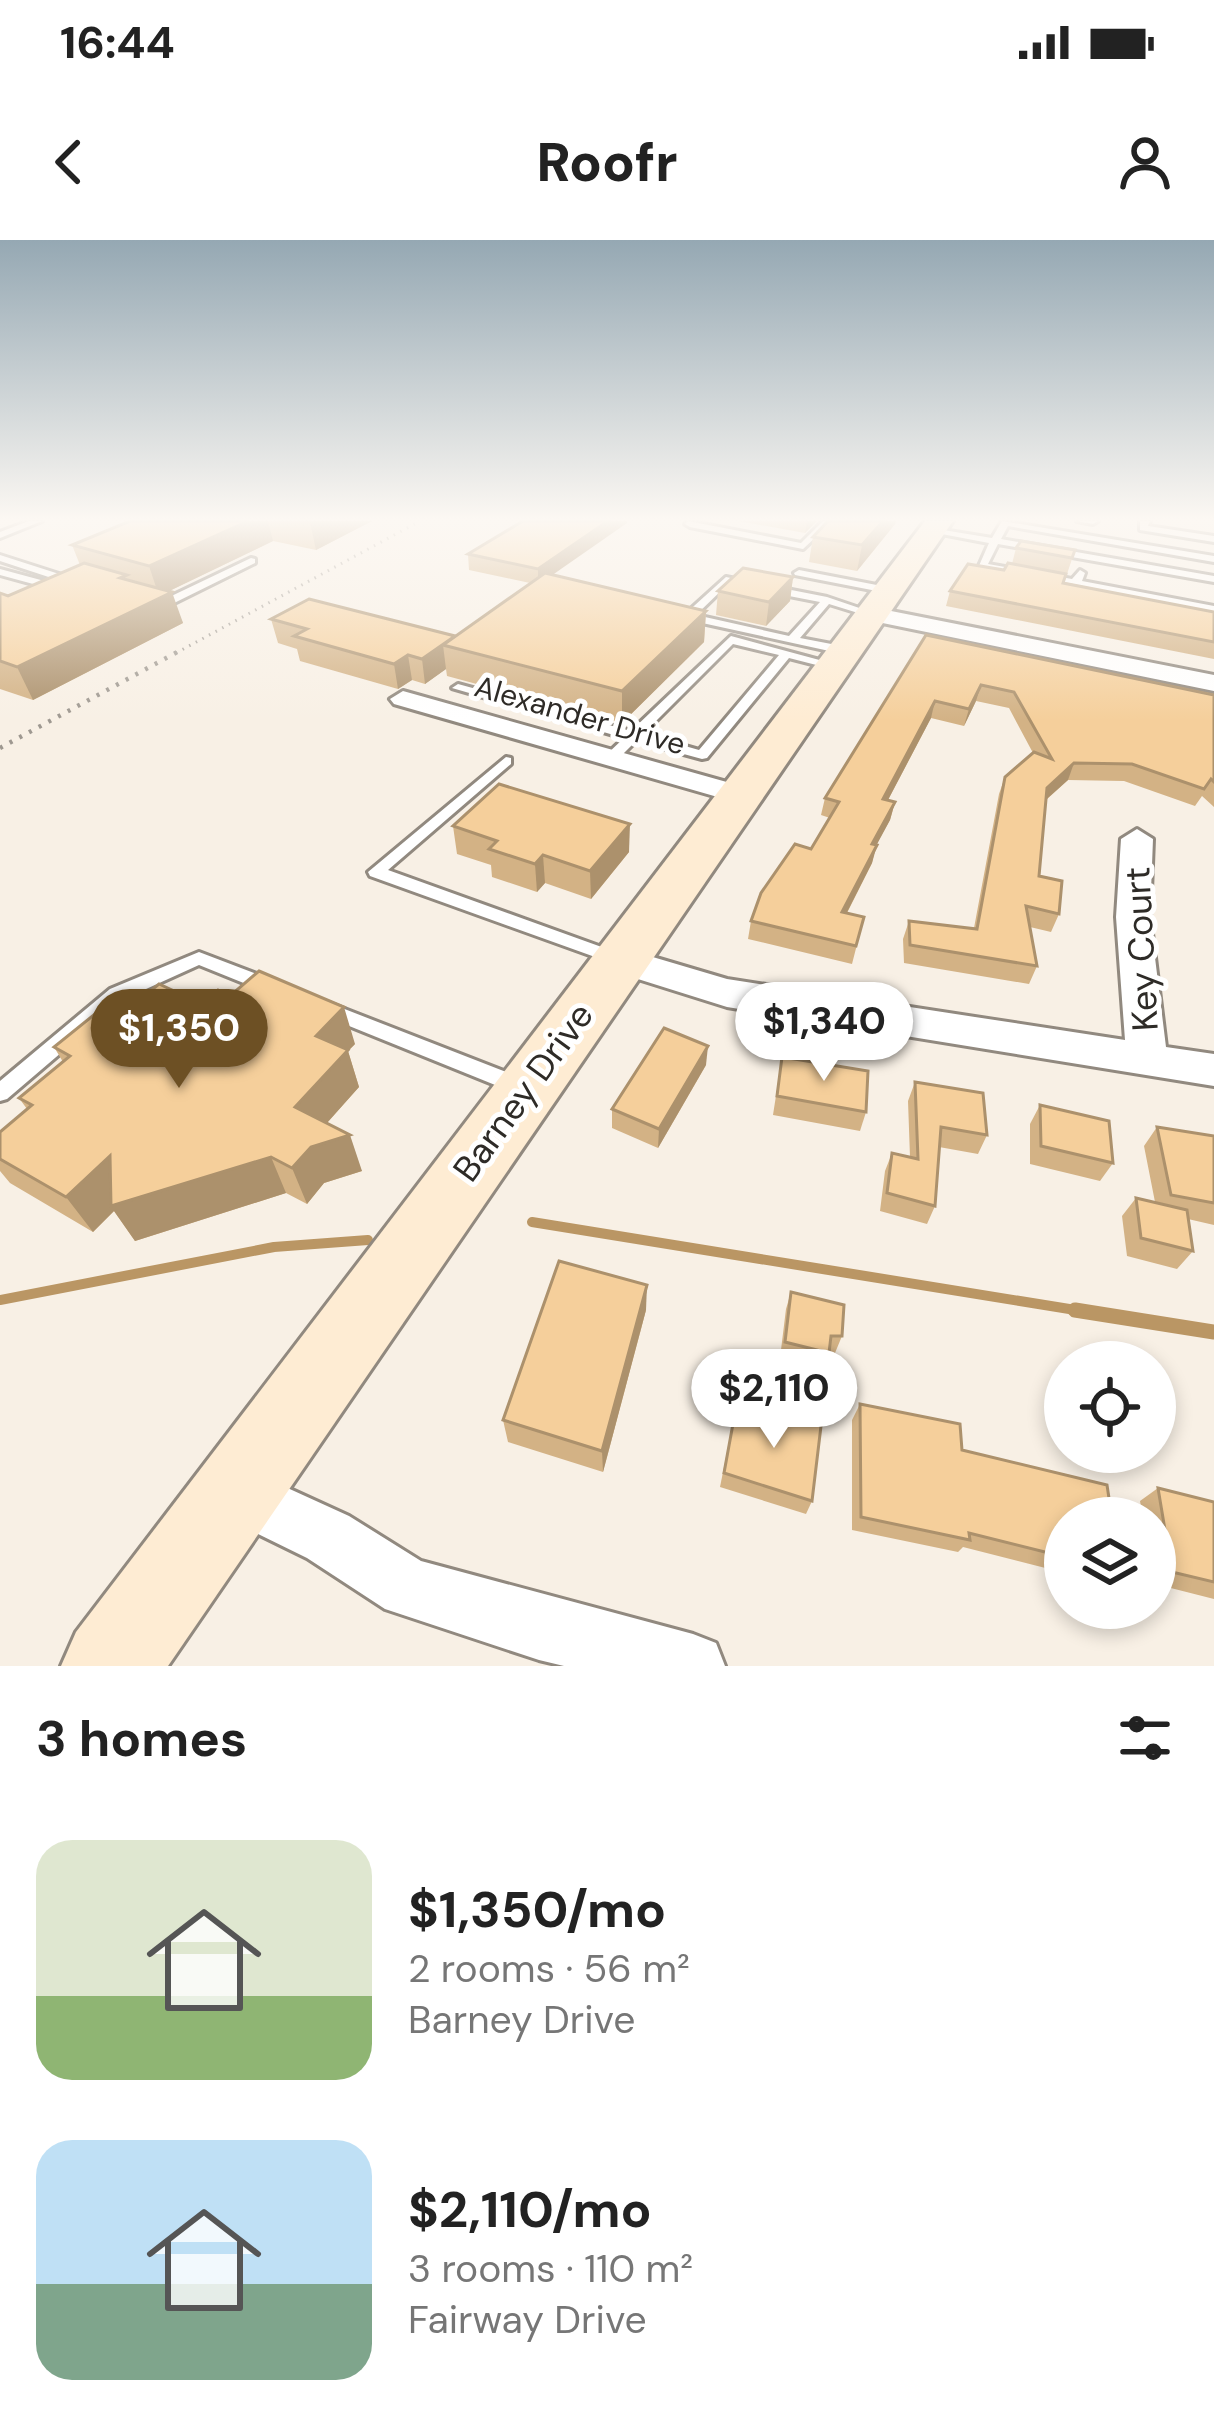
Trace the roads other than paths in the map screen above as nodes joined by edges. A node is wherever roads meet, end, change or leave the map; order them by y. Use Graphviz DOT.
graph roads {
  1 [pos="57,588"];
  2 [pos="196,588"];
  3 [pos="719,588"];
  4 [pos="743,588"];
  5 [pos="808,588"];
  6 [pos="886,588"];
  7 [pos="1101,588"];
  8 [pos="71,591"];
  9 [pos="143,600"];
  10 [pos="1214,608"];
  11 [pos="668,625"];
  12 [pos="834,630"];
  13 [pos="731,640"];
  14 [pos="1214,683"];
  15 [pos="458,688"];
  16 [pos="404,698"];
  17 [pos="632,737"];
  18 [pos="611,758"];
  19 [pos="506,761"];
  20 [pos="738,794"];
  21 [pos="1137,839"];
  22 [pos="619,960"];
  23 [pos="286,993"];
  24 [pos="308,1002"];
  25 [pos="1147,1059"];
  26 [pos="1214,1070"];
  27 [pos="526,1089"];
  28 [pos="0,1093"];
  29 [pos="235,1493"];
  30 [pos="110,1666"];
  31 [pos="693,1666"];
  1 -- 8 [label="lane"];
  2 -- 9 [label="lane"];
  3 -- 12 [label="lane"];
  4 -- 12 [label="lane"];
  5 -- 12 [label="lane"];
  6 -- 12 [label="street, Barney Drive"];
  7 -- 10 [label="lane"];
  11 -- 13 [label="lane"];
  12 -- 13 [label="lane"];
  12 -- 14 [label="street"];
  12 -- 17 [label="lane"];
  12 -- 20 [label="street, Barney Drive"];
  13 -- 17 [label="lane"];
  15 -- 17 [label="lane"];
  16 -- 18 [label="street, Alexander Drive"];
  17 -- 18 [label="lane"];
  18 -- 20 [label="street, Alexander Drive"];
  19 -- 22 [label="lane"];
  20 -- 22 [label="street, Barney Drive"];
  21 -- 25 [label="street, Key Court"];
  22 -- 25 [label="street"];
  22 -- 27 [label="street, Barney Drive"];
  23 -- 28 [label="lane"];
  24 -- 27 [label="lane"];
  25 -- 26 [label="street"];
  27 -- 29 [label="street, Barney Drive"];
  29 -- 30 [label="street, Barney Drive"];
  29 -- 31 [label="street"];
}
